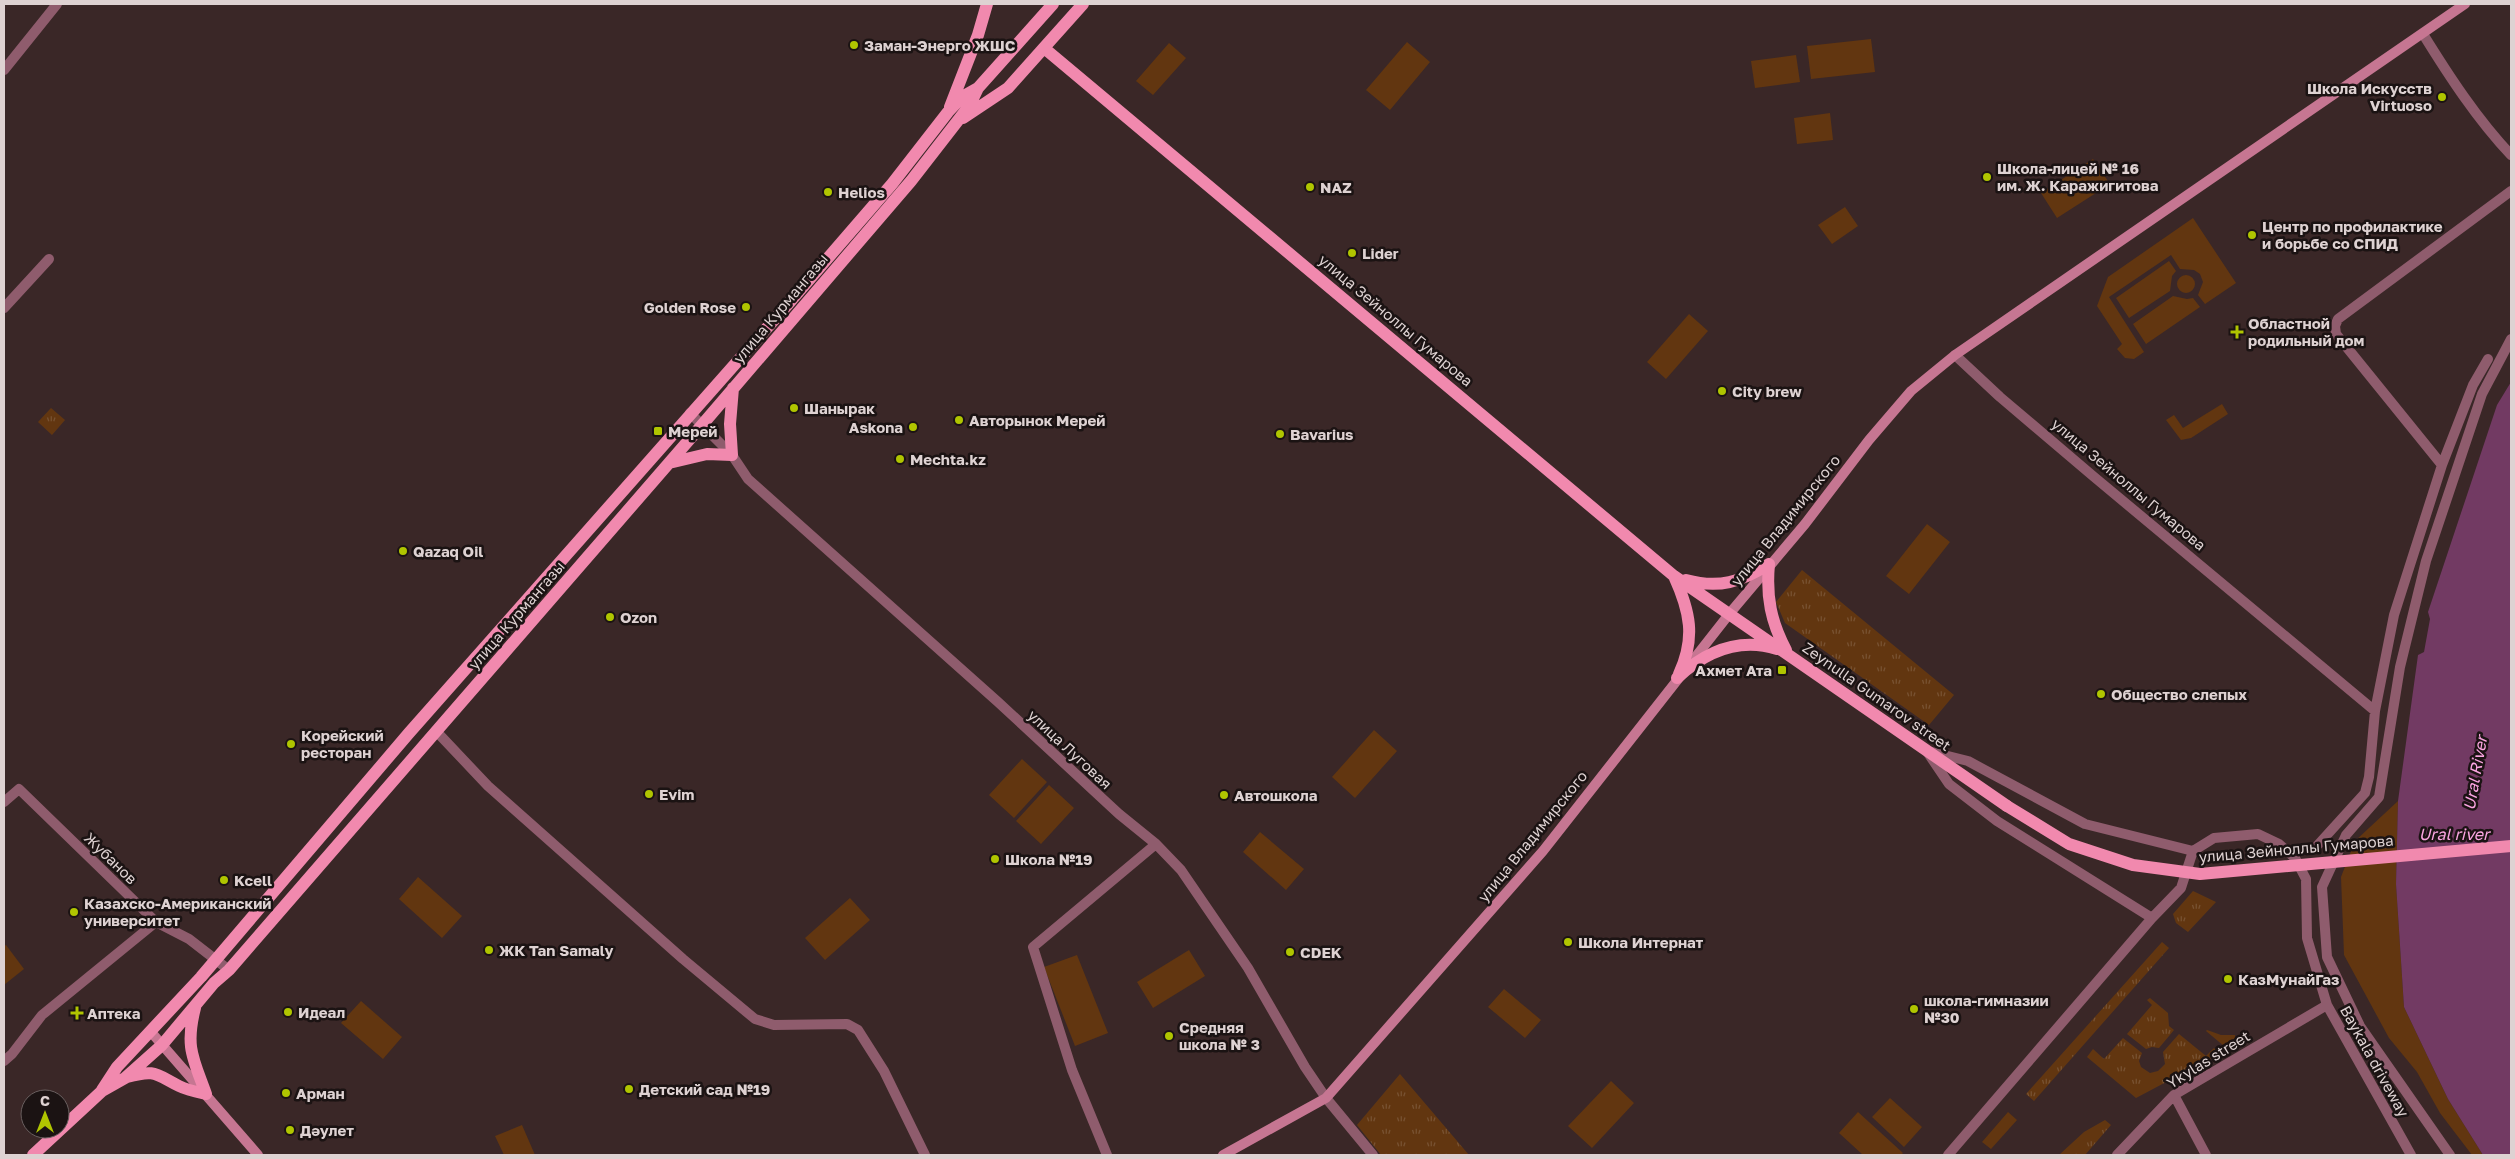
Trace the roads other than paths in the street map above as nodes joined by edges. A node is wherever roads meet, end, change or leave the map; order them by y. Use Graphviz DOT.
graph roads {
  1 [pos="57,4"];
  2 [pos="987,4"];
  3 [pos="1053,4"];
  4 [pos="1083,4"];
  5 [pos="2465,4"];
  6 [pos="2423,34"];
  7 [pos="1044,48"];
  8 [pos="4,70"];
  9 [pos="952,117"];
  10 [pos="2511,155"];
  11 [pos="2511,192"];
  12 [pos="49,259"];
  13 [pos="828,267"];
  14 [pos="4,308"];
  15 [pos="761,335"];
  16 [pos="2511,339"];
  17 [pos="771,343"];
  18 [pos="1955,355"];
  19 [pos="2488,360"];
  20 [pos="733,388"];
  21 [pos="690,413"];
  22 [pos="702,425"];
  23 [pos="732,455"];
  24 [pos="669,463"];
  25 [pos="2442,465"];
  26 [pos="1769,564"];
  27 [pos="1674,576"];
  28 [pos="1730,613"];
  29 [pos="1787,653"];
  30 [pos="1677,678"];
  31 [pos="2375,711"];
  32 [pos="436,731"];
  33 [pos="1926,750"];
  34 [pos="4,802"];
  35 [pos="2007,806"];
  36 [pos="1156,844"];
  37 [pos="2511,846"];
  38 [pos="2316,847"];
  39 [pos="2193,852"];
  40 [pos="2152,918"];
  41 [pos="156,922"];
  42 [pos="215,961"];
  43 [pos="229,970"];
  44 [pos="196,1004"];
  45 [pos="2327,1005"];
  46 [pos="151,1032"];
  47 [pos="162,1045"];
  48 [pos="4,1061"];
  49 [pos="125,1078"];
  50 [pos="102,1091"];
  51 [pos="206,1094"];
  52 [pos="2174,1096"];
  53 [pos="1326,1098"];
  54 [pos="33,1155"];
  55 [pos="258,1155"];
  56 [pos="925,1155"];
  57 [pos="1107,1155"];
  58 [pos="1223,1155"];
  59 [pos="1373,1155"];
  60 [pos="1948,1155"];
  61 [pos="2117,1155"];
  62 [pos="2206,1155"];
  63 [pos="2410,1155"];
  64 [pos="2450,1155"];
  1 -- 8 [label="street"];
  2 -- 9 [label="main road"];
  3 -- 9 [label="main road"];
  4 -- 7 [label="main road"];
  5 -- 6 [label="street, улица Владимирского"];
  6 -- 10 [label="street"];
  6 -- 18 [label="street, улица Владимирского"];
  7 -- 9 [label="main road"];
  7 -- 27 [label="main road, улица Зейноллы Гумарова"];
  9 -- 13 [label="main road, улица Курмангазы"];
  11 -- 25 [label="street"];
  12 -- 14 [label="street"];
  13 -- 15 [label="main road, улица Курмангазы"];
  13 -- 17 [label="main road, улица Курмангазы"];
  15 -- 17 [label="main road"];
  15 -- 21 [label="main road, улица Курмангазы"];
  16 -- 64 [label="street"];
  17 -- 20 [label="main road, улица Курмангазы"];
  18 -- 26 [label="street, улица Владимирского"];
  18 -- 31 [label="street, улица Зейноллы Гумарова"];
  19 -- 25 [label="street"];
  20 -- 22 [label="main road, улица Курмангазы"];
  20 -- 23 [label="main road"];
  21 -- 22 [label="street, улица Луговая"];
  21 -- 42 [label="main road, улица Курмангазы"];
  22 -- 23 [label="street, улица Луговая"];
  22 -- 24 [label="main road, улица Курмангазы"];
  23 -- 24 [label="main road"];
  23 -- 36 [label="street, улица Луговая"];
  24 -- 32 [label="main road, улица Курмангазы"];
  25 -- 31 [label="street"];
  26 -- 27 [label="main road"];
  26 -- 28 [label="street, улица Владимирского"];
  26 -- 29 [label="main road"];
  27 -- 28 [label="main road, улица Зейноллы Гумарова"];
  27 -- 30 [label="main road"];
  28 -- 29 [label="main road, Zeynulla Gumarov street"];
  28 -- 30 [label="street, улица Владимирского"];
  29 -- 30 [label="main road"];
  29 -- 33 [label="main road, Zeynulla Gumarov street"];
  30 -- 53 [label="street, улица Владимирского"];
  31 -- 38 [label="street"];
  32 -- 43 [label="main road, улица Курмангазы"];
  32 -- 56 [label="street"];
  33 -- 35 [label="main road, Zeynulla Gumarov street"];
  33 -- 39 [label="street"];
  33 -- 40 [label="street"];
  34 -- 41 [label="street, Жубанов"];
  35 -- 37 [label="main road, улица Зейноллы Гумарова, bridge"];
  36 -- 53 [label="street, улица Луговая"];
  36 -- 57 [label="street"];
  39 -- 40 [label="street"];
  39 -- 45 [label="street, Baykala driveway"];
  40 -- 60 [label="street"];
  41 -- 42 [label="street, Жубанов"];
  41 -- 48 [label="street"];
  42 -- 43 [label="street, Жубанов"];
  42 -- 46 [label="main road, улица Курмангазы"];
  43 -- 44 [label="main road, улица Курмангазы"];
  44 -- 47 [label="main road, улица Курмангазы"];
  44 -- 51 [label="main road"];
  45 -- 52 [label="street, Ykylas street"];
  45 -- 63 [label="street, Baykala driveway"];
  46 -- 47 [label="street"];
  46 -- 50 [label="main road, улица Курмангазы"];
  47 -- 49 [label="main road, улица Курмангазы"];
  47 -- 51 [label="street"];
  49 -- 50 [label="main road, улица Курмангазы"];
  49 -- 51 [label="main road"];
  50 -- 54 [label="main road, улица Курмангазы"];
  51 -- 55 [label="street"];
  52 -- 61 [label="street, Ykylas street"];
  52 -- 62 [label="street"];
  53 -- 58 [label="street, улица Владимирского"];
  53 -- 59 [label="street, улица Луговая"];
}
